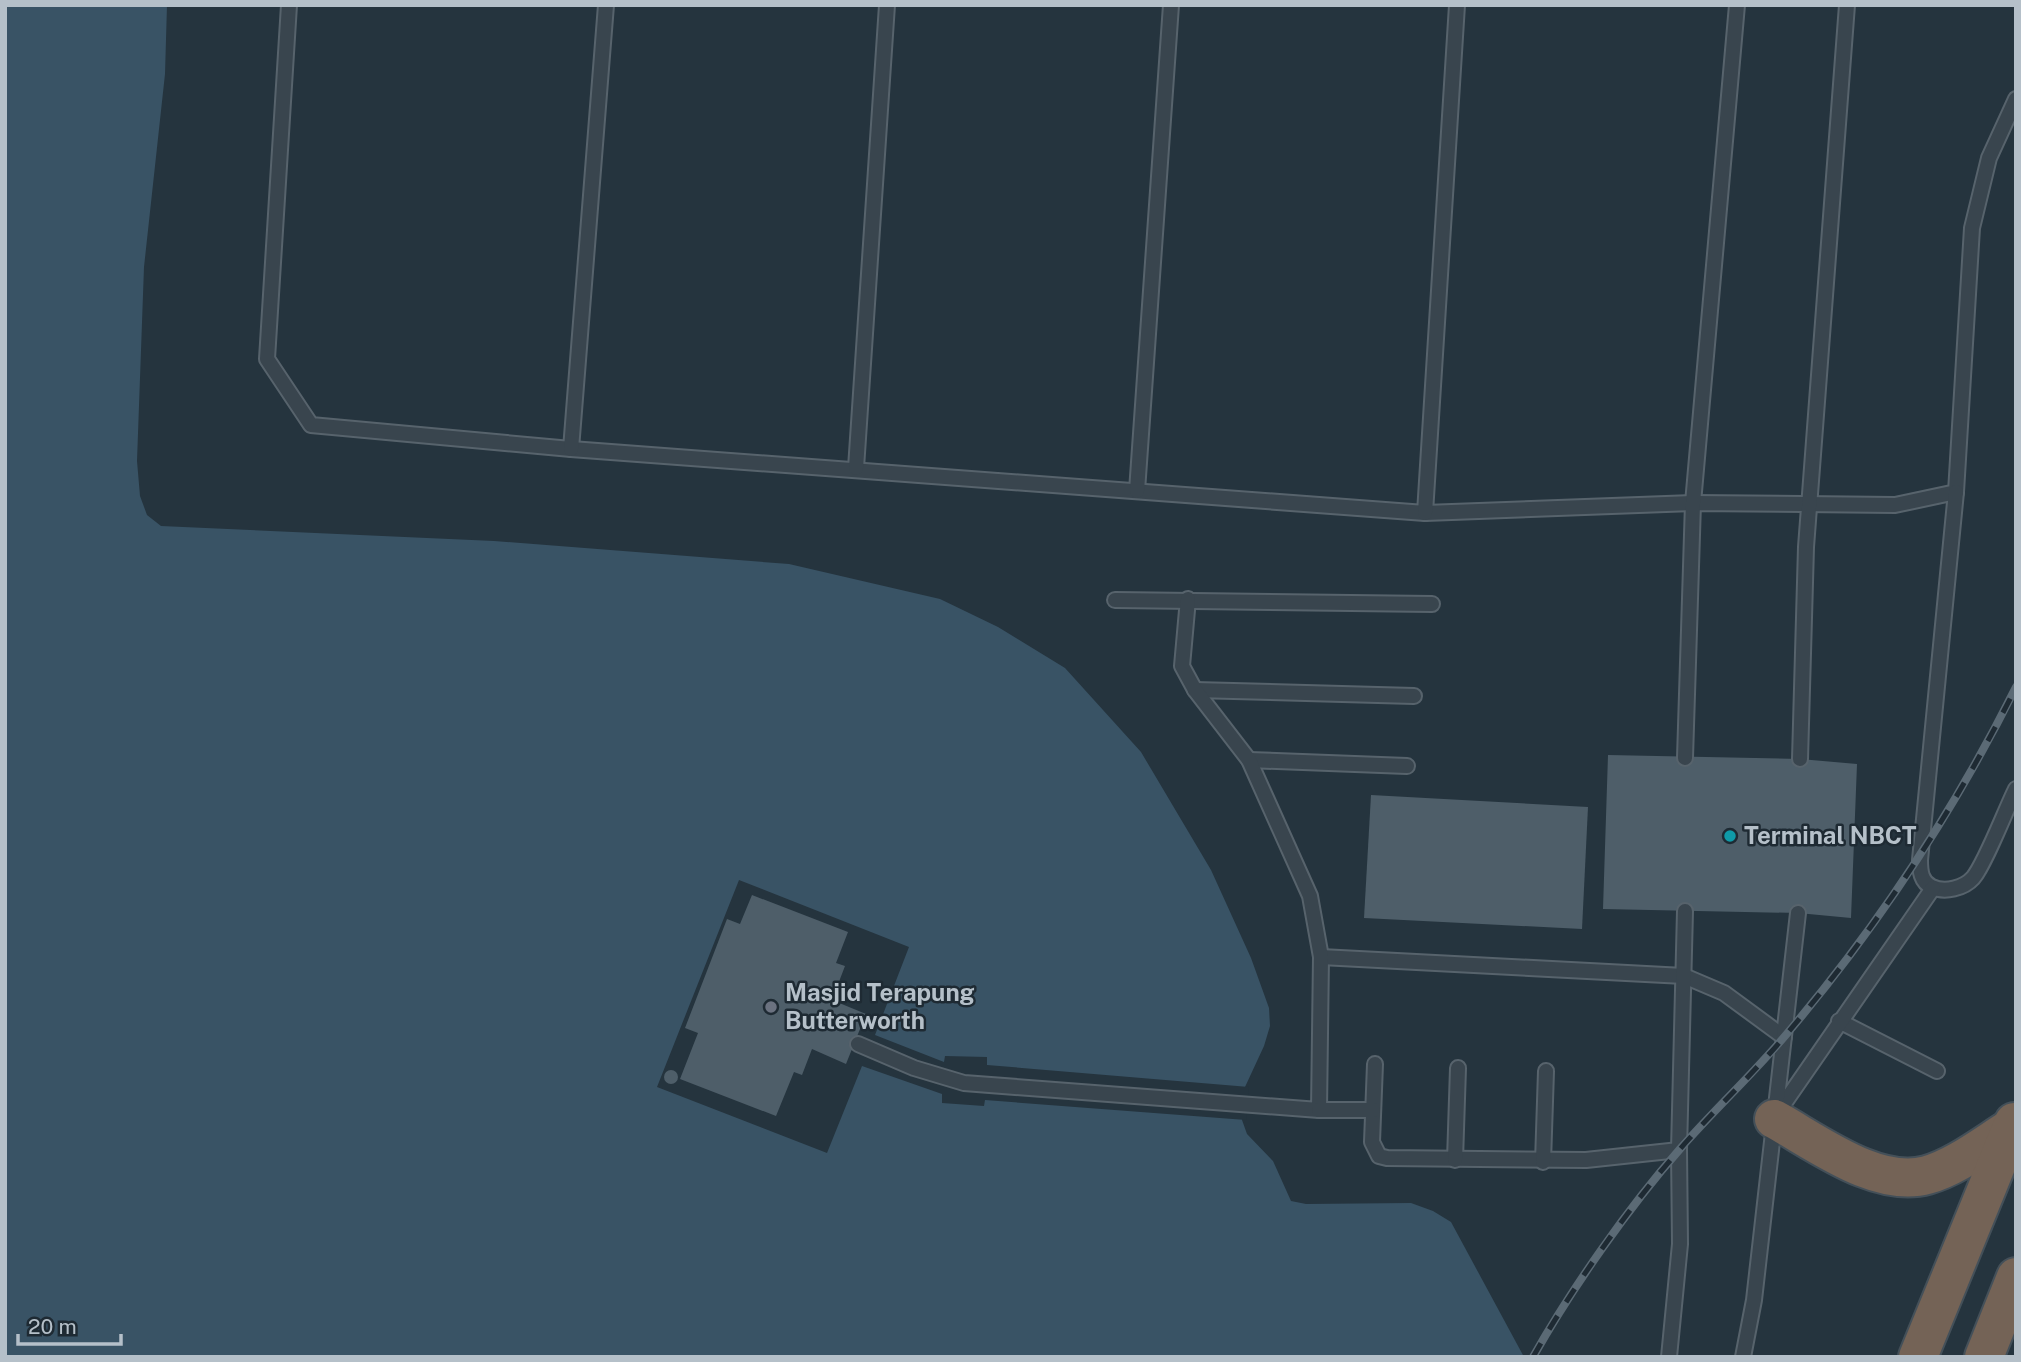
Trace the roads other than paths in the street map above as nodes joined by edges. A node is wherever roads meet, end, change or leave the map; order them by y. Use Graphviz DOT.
graph roads {
  1 [pos="289,5"];
  2 [pos="606,5"];
  3 [pos="887,5"];
  4 [pos="1171,5"];
  5 [pos="1457,5"];
  6 [pos="1737,5"];
  7 [pos="1847,5"];
  8 [pos="2016,99"];
  9 [pos="571,449"];
  10 [pos="856,468"];
  11 [pos="1137,491"];
  12 [pos="1956,492"];
  13 [pos="1693,503"];
  14 [pos="1809,503"];
  15 [pos="1426,513"];
  16 [pos="1188,599"];
  17 [pos="1115,600"];
  18 [pos="1432,604"];
  19 [pos="1195,690"];
  20 [pos="1413,696"];
  21 [pos="1685,758"];
  22 [pos="1801,759"];
  23 [pos="1249,760"];
  24 [pos="1407,766"];
  25 [pos="2016,789"];
  26 [pos="1933,888"];
  27 [pos="1685,911"];
  28 [pos="1798,913"];
  29 [pos="1321,957"];
  30 [pos="1684,976"];
  31 [pos="1839,1021"];
  32 [pos="1784,1037"];
  33 [pos="858,1044"];
  34 [pos="1375,1064"];
  35 [pos="1458,1068"];
  36 [pos="1546,1071"];
  37 [pos="1937,1071"];
  38 [pos="1319,1110"];
  39 [pos="1373,1110"];
  40 [pos="1774,1119"];
  41 [pos="2014,1123"];
  42 [pos="1679,1150"];
  43 [pos="1455,1160"];
  44 [pos="1544,1162"];
  45 [pos="2016,1277"];
  46 [pos="1669,1357"];
  47 [pos="1742,1357"];
  48 [pos="1918,1357"];
  49 [pos="1983,1357"];
  1 -- 9 [label="lane"];
  2 -- 9 [label="lane"];
  3 -- 10 [label="lane"];
  4 -- 11 [label="lane"];
  5 -- 15 [label="lane"];
  6 -- 13 [label="lane"];
  7 -- 14 [label="lane"];
  8 -- 12 [label="lane"];
  9 -- 10 [label="lane"];
  10 -- 11 [label="lane"];
  11 -- 15 [label="lane"];
  12 -- 14 [label="lane"];
  12 -- 26 [label="lane"];
  13 -- 14 [label="lane"];
  13 -- 15 [label="lane"];
  13 -- 21 [label="lane"];
  14 -- 22 [label="lane"];
  16 -- 17 [label="lane"];
  16 -- 18 [label="lane"];
  16 -- 19 [label="lane"];
  19 -- 20 [label="lane"];
  19 -- 23 [label="lane"];
  23 -- 24 [label="lane"];
  23 -- 29 [label="lane"];
  25 -- 26 [label="lane"];
  26 -- 31 [label="lane"];
  27 -- 30 [label="lane"];
  28 -- 32 [label="lane"];
  29 -- 30 [label="lane"];
  29 -- 38 [label="lane"];
  30 -- 32 [label="lane"];
  30 -- 42 [label="lane"];
  31 -- 37 [label="lane"];
  31 -- 40 [label="lane"];
  32 -- 40 [label="lane"];
  33 -- 38 [label="lane"];
  34 -- 39 [label="lane"];
  35 -- 43 [label="lane"];
  36 -- 44 [label="lane"];
  38 -- 39 [label="lane"];
  39 -- 43 [label="lane"];
  40 -- 41 [label="highway"];
  40 -- 47 [label="lane"];
  41 -- 48 [label="highway"];
  42 -- 44 [label="lane"];
  42 -- 46 [label="lane"];
  43 -- 44 [label="lane"];
  45 -- 49 [label="highway"];
}
